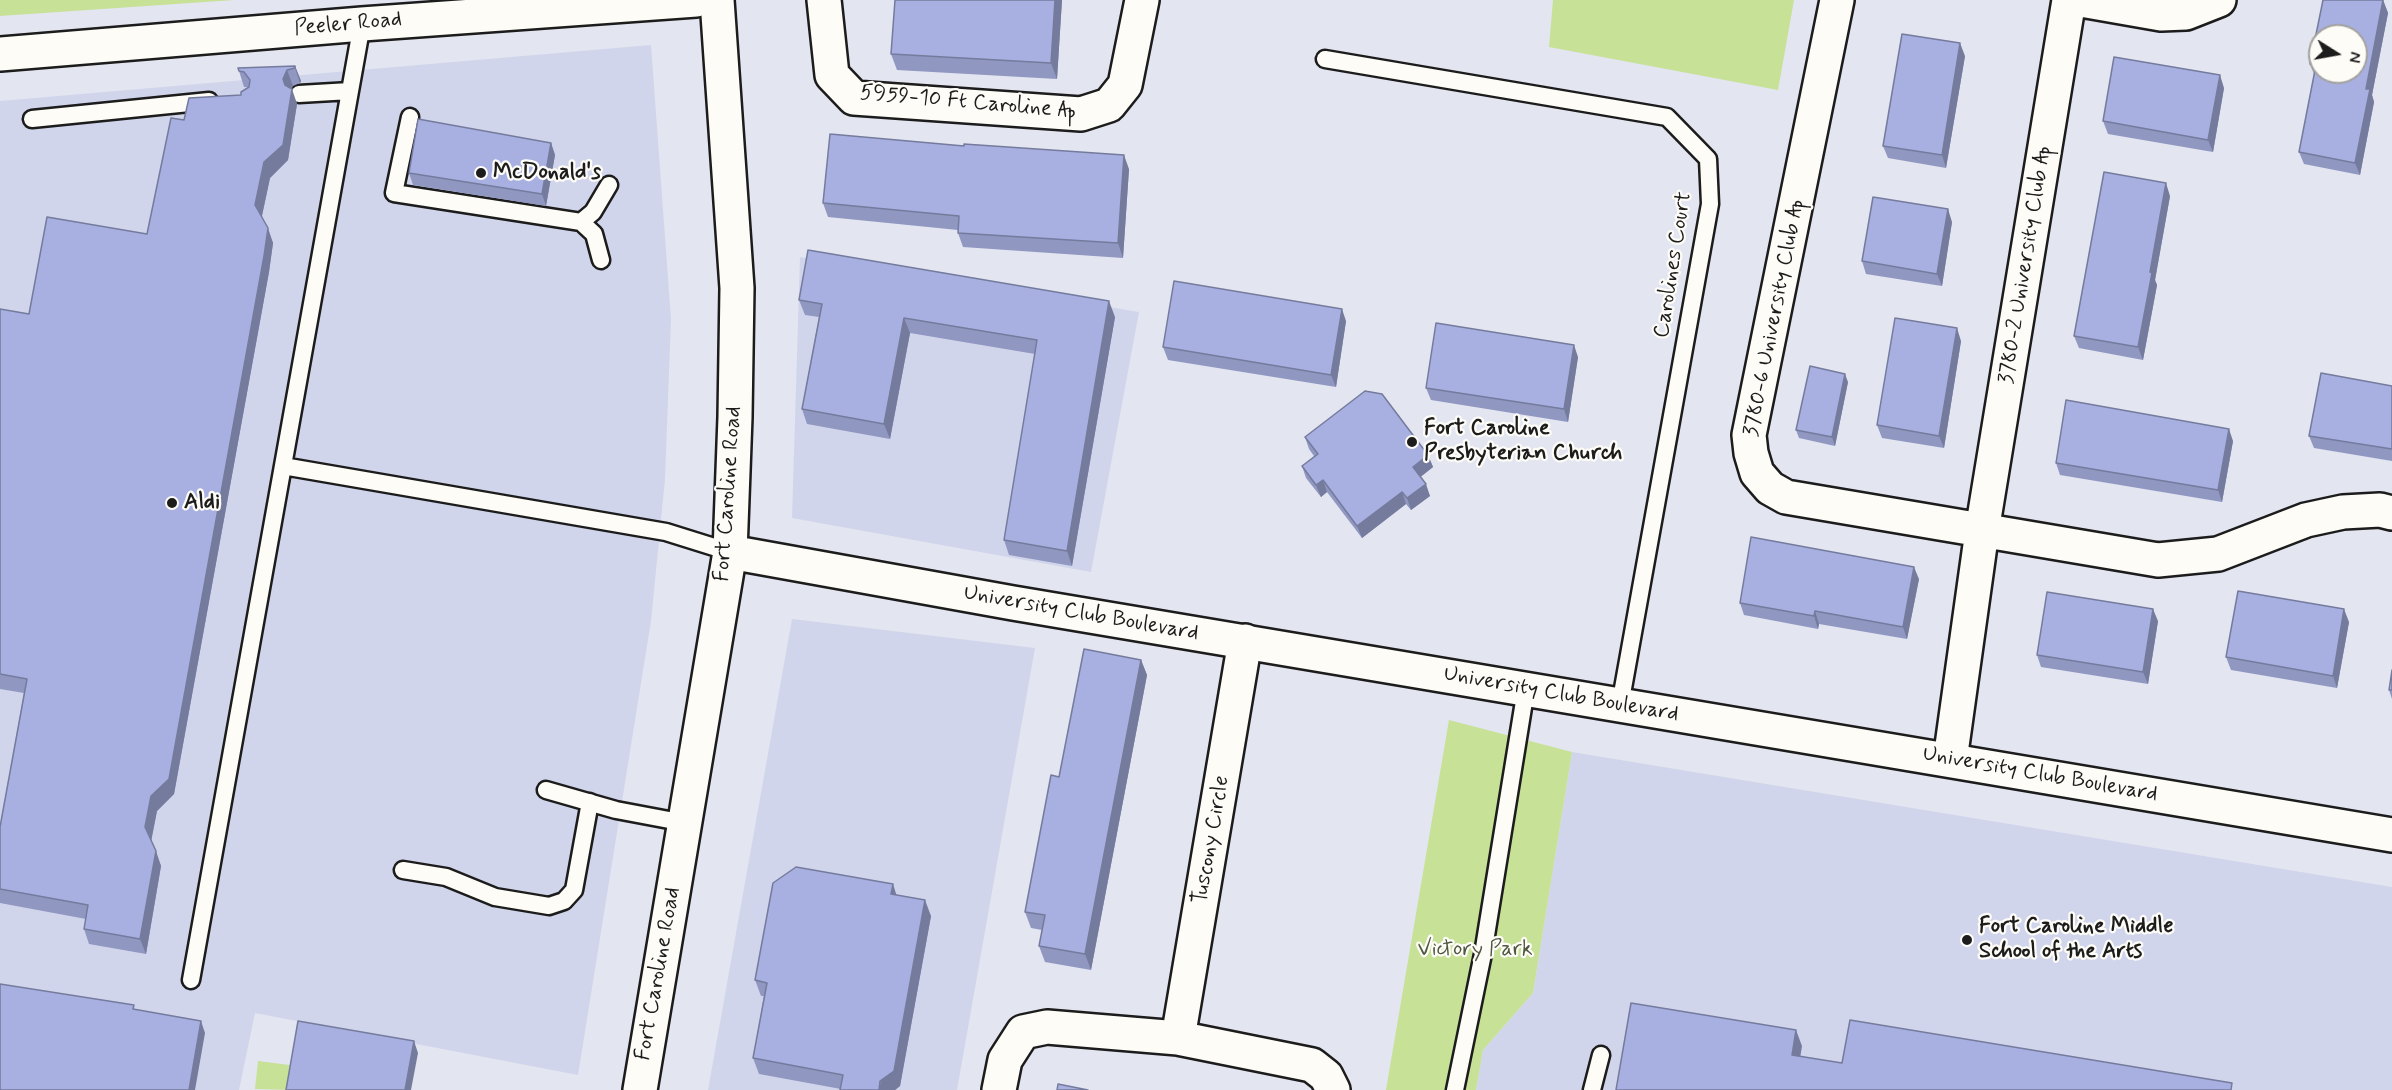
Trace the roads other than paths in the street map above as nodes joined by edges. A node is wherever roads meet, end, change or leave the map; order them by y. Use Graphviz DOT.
graph roads {
  1 [pos="696,0"];
  2 [pos="717,0"];
  3 [pos="824,0"];
  4 [pos="1142,0"];
  5 [pos="1837,0"];
  6 [pos="2069,0"];
  7 [pos="2081,0"];
  8 [pos="2219,0"];
  9 [pos="362,24"];
  10 [pos="0,54"];
  11 [pos="1325,59"];
  12 [pos="350,91"];
  13 [pos="299,94"];
  14 [pos="222,99"];
  15 [pos="410,117"];
  16 [pos="32,118"];
  17 [pos="609,185"];
  18 [pos="581,222"];
  19 [pos="601,260"];
  20 [pos="283,466"];
  21 [pos="2392,513"];
  22 [pos="1982,531"];
  23 [pos="730,552"];
  24 [pos="1245,641"];
  25 [pos="1526,689"];
  26 [pos="1620,705"];
  27 [pos="1950,760"];
  28 [pos="546,790"];
  29 [pos="590,802"];
  30 [pos="685,823"];
  31 [pos="2392,835"];
  32 [pos="403,870"];
  33 [pos="191,980"];
  34 [pos="1178,1038"];
  35 [pos="1601,1055"];
  36 [pos="639,1090"];
  37 [pos="999,1090"];
  38 [pos="1333,1090"];
  39 [pos="1455,1090"];
  40 [pos="1592,1090"];
  1 -- 9 [label="street, Peeler Road"];
  2 -- 23 [label="street, Fort Caroline Road"];
  3 -- 4 [label="street, 5959-10 Ft Caroline Ap"];
  5 -- 22 [label="street, 3780-6 University Club Ap"];
  6 -- 22 [label="street, 3780-2 University Club Ap"];
  7 -- 8 [label="street"];
  9 -- 10 [label="street, Peeler Road"];
  9 -- 12 [label="lane"];
  11 -- 26 [label="lane, Carolines Court"];
  12 -- 13 [label="lane"];
  12 -- 20 [label="lane"];
  14 -- 16 [label="lane"];
  15 -- 18 [label="lane"];
  17 -- 18 [label="lane"];
  18 -- 19 [label="lane"];
  20 -- 23 [label="lane"];
  20 -- 33 [label="lane"];
  21 -- 22 [label="street, 3780-6 University Club Ap"];
  22 -- 27 [label="street, 3780-2 University Club Ap"];
  23 -- 24 [label="street, University Club Boulevard"];
  23 -- 30 [label="street, Fort Caroline Road"];
  24 -- 25 [label="street, University Club Boulevard"];
  24 -- 34 [label="street, Tuscony Circle"];
  25 -- 26 [label="street, University Club Boulevard"];
  25 -- 39 [label="lane"];
  26 -- 27 [label="street, University Club Boulevard"];
  27 -- 31 [label="street, University Club Boulevard"];
  28 -- 29 [label="lane"];
  29 -- 30 [label="lane"];
  29 -- 32 [label="lane"];
  30 -- 36 [label="street, Fort Caroline Road"];
  34 -- 37 [label="street"];
  34 -- 38 [label="street"];
  35 -- 40 [label="lane"];
}
